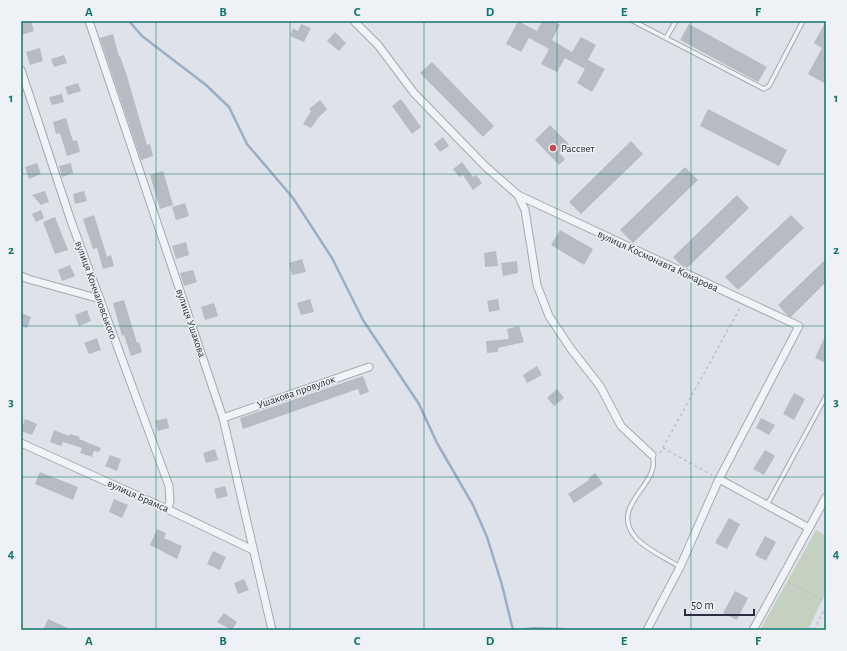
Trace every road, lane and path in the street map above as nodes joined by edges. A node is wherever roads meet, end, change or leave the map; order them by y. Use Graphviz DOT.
graph roads {
  1 [pos="89,21"];
  2 [pos="354,21"];
  3 [pos="633,21"];
  4 [pos="676,21"];
  5 [pos="803,21"];
  6 [pos="666,38"];
  7 [pos="21,70"];
  8 [pos="518,195"];
  9 [pos="21,276"];
  10 [pos="100,299"];
  11 [pos="740,308"];
  12 [pos="369,367"];
  13 [pos="826,396"];
  14 [pos="223,418"];
  15 [pos="21,443"];
  16 [pos="663,448"];
  17 [pos="652,455"];
  18 [pos="655,463"];
  19 [pos="719,479"];
  20 [pos="826,497"];
  21 [pos="767,504"];
  22 [pos="166,509"];
  23 [pos="809,528"];
  24 [pos="253,550"];
  25 [pos="680,568"];
  26 [pos="781,579"];
  27 [pos="826,602"];
  28 [pos="826,606"];
  29 [pos="272,630"];
  30 [pos="648,630"];
  31 [pos="753,630"];
  32 [pos="814,630"];
  1 -- 14 [label="street, вулиця Ушакова"];
  2 -- 8 [label="street, вулиця Космонавта Комарова"];
  3 -- 6 [label="lane"];
  4 -- 6 [label="lane"];
  5 -- 6 [label="lane"];
  7 -- 10 [label="street, вулиця Кончаловського"];
  8 -- 17 [label="street, вулиця Космонавта Комарова"];
  8 -- 19 [label="street, вулиця Космонавта Комарова"];
  9 -- 10 [label="street"];
  10 -- 22 [label="street, вулиця Кончаловського"];
  11 -- 16 [label="path"];
  12 -- 14 [label="street, Ушакова провулок"];
  13 -- 21 [label="lane"];
  14 -- 24 [label="street, вулиця Ушакова"];
  15 -- 22 [label="street, вулиця Брамса"];
  16 -- 18 [label="path"];
  16 -- 19 [label="path"];
  17 -- 18 [label="lane"];
  18 -- 25 [label="lane"];
  19 -- 21 [label="street"];
  19 -- 25 [label="street"];
  20 -- 23 [label="street"];
  21 -- 23 [label="street"];
  22 -- 24 [label="street, вулиця Брамса"];
  23 -- 26 [label="street"];
  24 -- 29 [label="street, вулиця Ушакова"];
  25 -- 30 [label="street"];
  26 -- 27 [label="path"];
  26 -- 31 [label="street"];
  28 -- 32 [label="path"];
}
